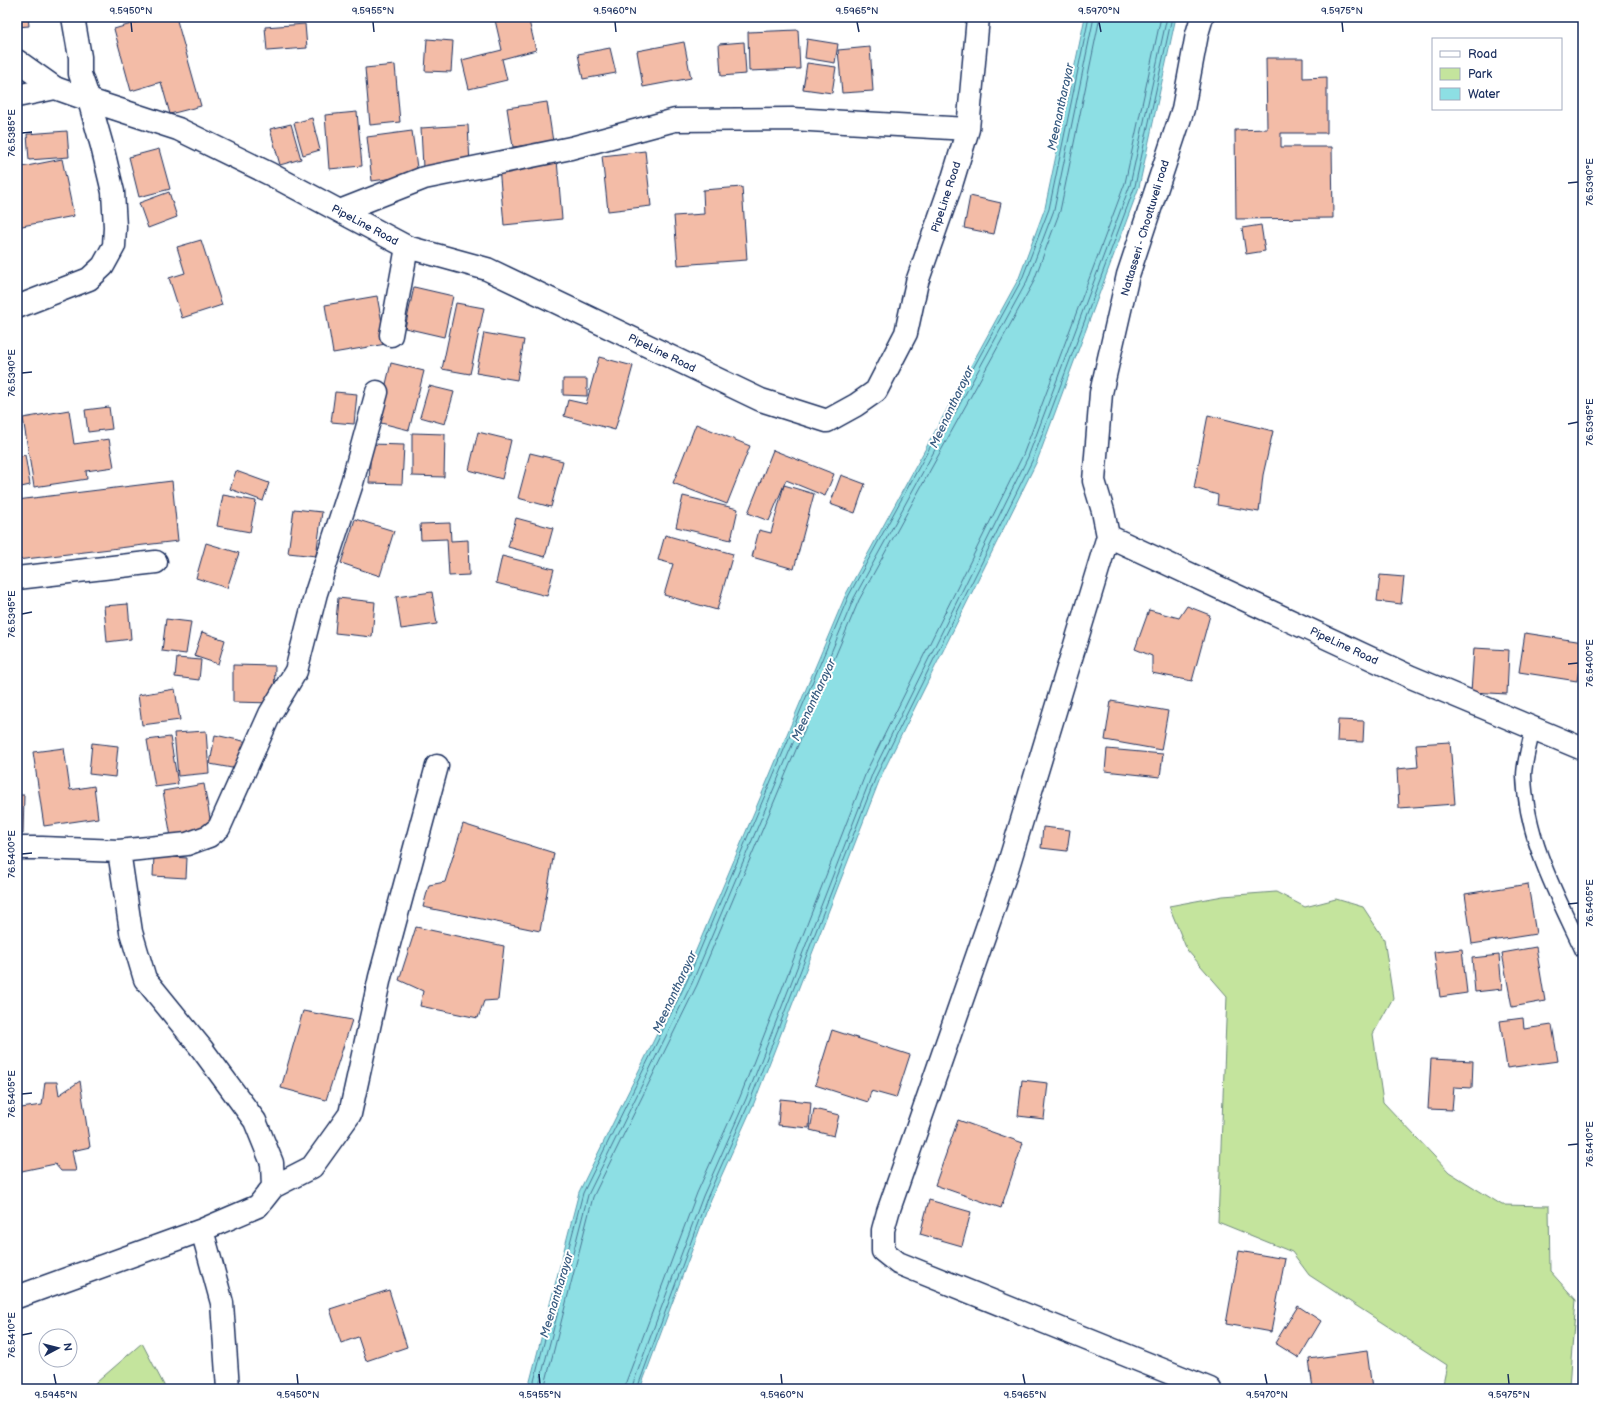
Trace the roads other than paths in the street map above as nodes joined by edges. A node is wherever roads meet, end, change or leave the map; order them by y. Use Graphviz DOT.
graph roads {
  1 [pos="73,17"];
  2 [pos="978,17"];
  3 [pos="1202,17"];
  4 [pos="17,61"];
  5 [pos="54,88"];
  6 [pos="17,96"];
  7 [pos="89,100"];
  8 [pos="968,129"];
  9 [pos="340,211"];
  10 [pos="407,247"];
  11 [pos="17,307"];
  12 [pos="391,334"];
  13 [pos="377,392"];
  14 [pos="1108,536"];
  15 [pos="156,562"];
  16 [pos="17,578"];
  17 [pos="1532,728"];
  18 [pos="1583,749"];
  19 [pos="437,766"];
  20 [pos="17,848"];
  21 [pos="119,851"];
  22 [pos="1583,951"];
  23 [pos="273,1186"];
  24 [pos="202,1230"];
  25 [pos="17,1297"];
  26 [pos="228,1389"];
  27 [pos="1210,1389"];
  1 -- 7 [label="street"];
  2 -- 8 [label="street, PipeLine Road"];
  3 -- 14 [label="street, Nattasseri - Choottuveli road"];
  4 -- 5 [label="street"];
  5 -- 6 [label="street"];
  5 -- 7 [label="street, PipeLine Road"];
  7 -- 9 [label="street, PipeLine Road"];
  7 -- 11 [label="street"];
  8 -- 9 [label="street"];
  8 -- 10 [label="street, PipeLine Road"];
  9 -- 10 [label="street, PipeLine Road"];
  10 -- 12 [label="street"];
  13 -- 21 [label="street"];
  14 -- 17 [label="street, PipeLine Road"];
  14 -- 27 [label="street"];
  15 -- 16 [label="street"];
  17 -- 18 [label="street, PipeLine Road"];
  17 -- 22 [label="lane"];
  19 -- 23 [label="street"];
  20 -- 21 [label="street"];
  21 -- 23 [label="street"];
  23 -- 24 [label="street"];
  24 -- 25 [label="street"];
  24 -- 26 [label="street"];
}
